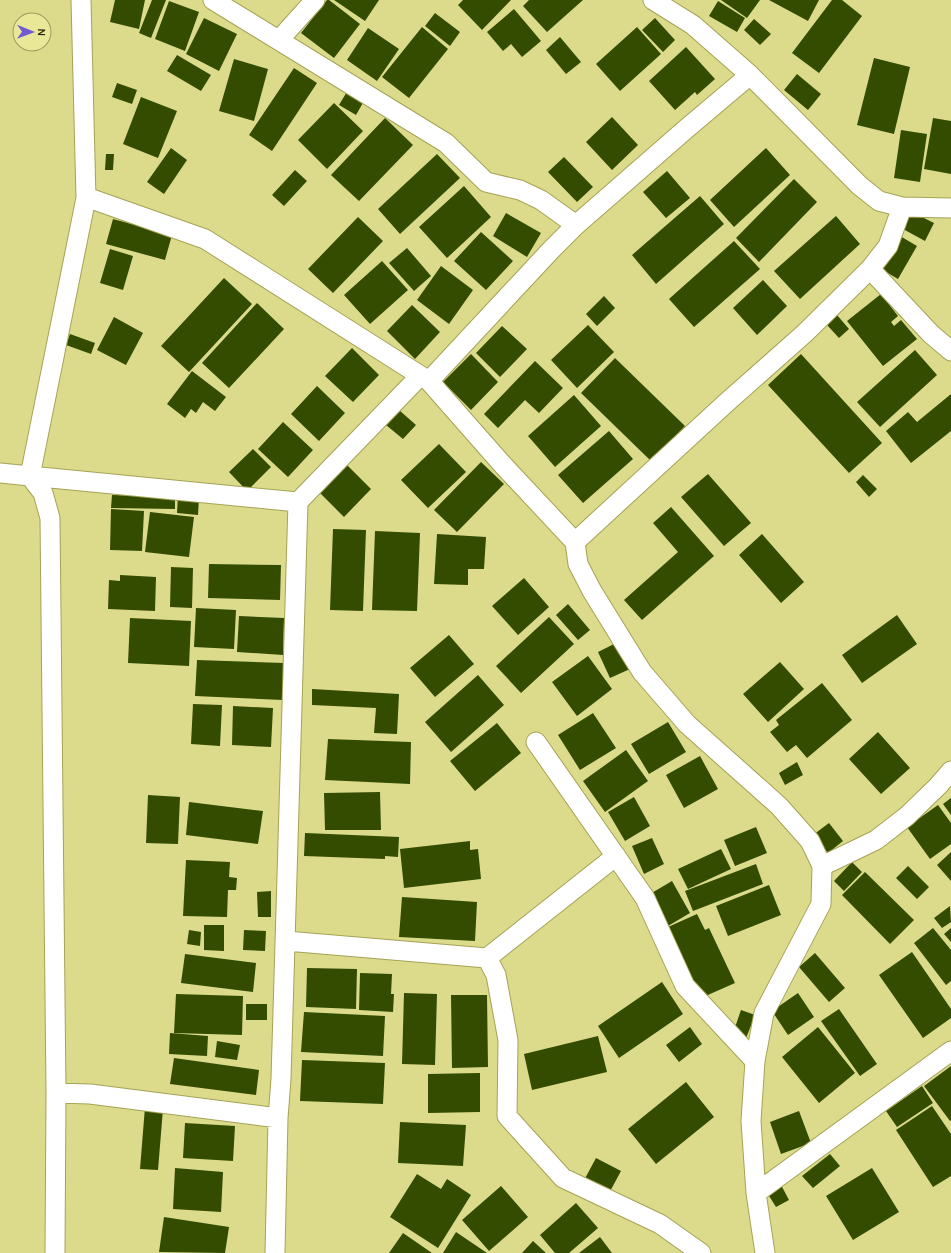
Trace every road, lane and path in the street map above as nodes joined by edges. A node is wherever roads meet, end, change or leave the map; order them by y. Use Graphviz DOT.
graph roads {
  1 [pos="82,0"];
  2 [pos="213,0"];
  3 [pos="315,0"];
  4 [pos="653,0"];
  5 [pos="279,40"];
  6 [pos="750,75"];
  7 [pos="86,197"];
  8 [pos="902,207"];
  9 [pos="951,208"];
  10 [pos="576,225"];
  11 [pos="870,269"];
  12 [pos="951,351"];
  13 [pos="424,379"];
  14 [pos="0,473"];
  15 [pos="30,476"];
  16 [pos="298,502"];
  17 [pos="575,542"];
  18 [pos="536,742"];
  19 [pos="951,771"];
  20 [pos="616,856"];
  21 [pos="822,866"];
  22 [pos="286,941"];
  23 [pos="487,958"];
  24 [pos="951,1050"];
  25 [pos="755,1062"];
  26 [pos="56,1093"];
  27 [pos="278,1118"];
  28 [pos="756,1193"];
  29 [pos="55,1253"];
  30 [pos="275,1253"];
  31 [pos="701,1253"];
  32 [pos="765,1253"];
  1 -- 7 [label="street"];
  2 -- 5 [label="street"];
  3 -- 5 [label="street"];
  4 -- 6 [label="street"];
  5 -- 10 [label="street"];
  6 -- 8 [label="street"];
  6 -- 10 [label="street"];
  7 -- 13 [label="street"];
  7 -- 15 [label="street"];
  8 -- 9 [label="street"];
  8 -- 11 [label="street"];
  10 -- 13 [label="street"];
  11 -- 12 [label="street"];
  11 -- 17 [label="street"];
  13 -- 16 [label="street"];
  13 -- 17 [label="street"];
  14 -- 15 [label="street"];
  15 -- 16 [label="street"];
  15 -- 26 [label="street"];
  16 -- 22 [label="street"];
  17 -- 21 [label="street"];
  18 -- 20 [label="street"];
  19 -- 21 [label="street"];
  20 -- 23 [label="street"];
  20 -- 25 [label="street"];
  21 -- 25 [label="street"];
  22 -- 23 [label="street"];
  22 -- 27 [label="street"];
  23 -- 31 [label="street"];
  24 -- 28 [label="street"];
  25 -- 28 [label="street"];
  26 -- 27 [label="street"];
  26 -- 29 [label="street"];
  27 -- 30 [label="street"];
  28 -- 32 [label="street"];
}
